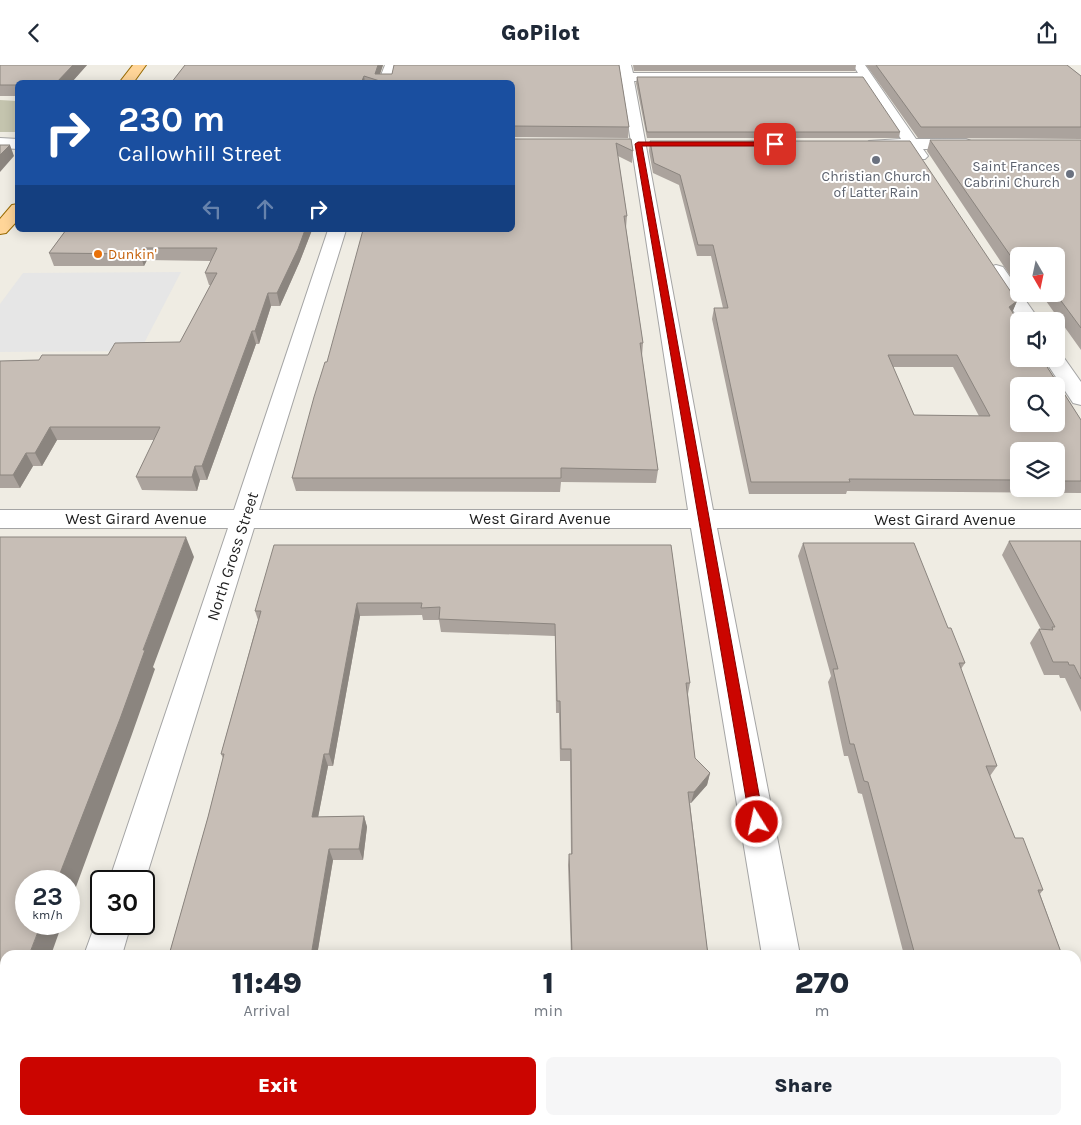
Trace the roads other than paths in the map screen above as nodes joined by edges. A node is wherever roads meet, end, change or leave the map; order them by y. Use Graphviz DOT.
graph roads {
  1 [pos="140,65"];
  2 [pos="390,65"];
  3 [pos="626,71"];
  4 [pos="863,71"];
  5 [pos="128,80"];
  6 [pos="386,80"];
  7 [pos="0,143"];
  8 [pos="15,143"];
  9 [pos="863,144"];
  10 [pos="912,144"];
  11 [pos="982,145"];
  12 [pos="928,169"];
  13 [pos="15,212"];
  14 [pos="0,229"];
  15 [pos="336,232"];
  16 [pos="987,257"];
  17 [pos="1024,312"];
  18 [pos="1060,367"];
  19 [pos="1081,398"];
  20 [pos="244,518"];
  21 [pos="702,518"];
  22 [pos="0,519"];
  23 [pos="1081,519"];
  24 [pos="131,870"];
  25 [pos="109,935"];
  26 [pos="105,950"];
  27 [pos="779,950"];
  1 -- 5 [label="main road"];
  2 -- 6 [label="street"];
  3 -- 4 [label="street"];
  3 -- 21 [label="street"];
  4 -- 10 [label="street"];
  7 -- 8 [label="street"];
  9 -- 10 [label="street"];
  10 -- 11 [label="street"];
  10 -- 12 [label="street"];
  13 -- 14 [label="main road"];
  15 -- 20 [label="street, North Gross Street"];
  16 -- 17 [label="street"];
  18 -- 19 [label="street"];
  20 -- 21 [label="street, West Girard Avenue"];
  20 -- 22 [label="street, West Girard Avenue"];
  20 -- 24 [label="street, North Gross Street"];
  21 -- 23 [label="street, West Girard Avenue"];
  21 -- 27 [label="street"];
  25 -- 26 [label="street"];
}
